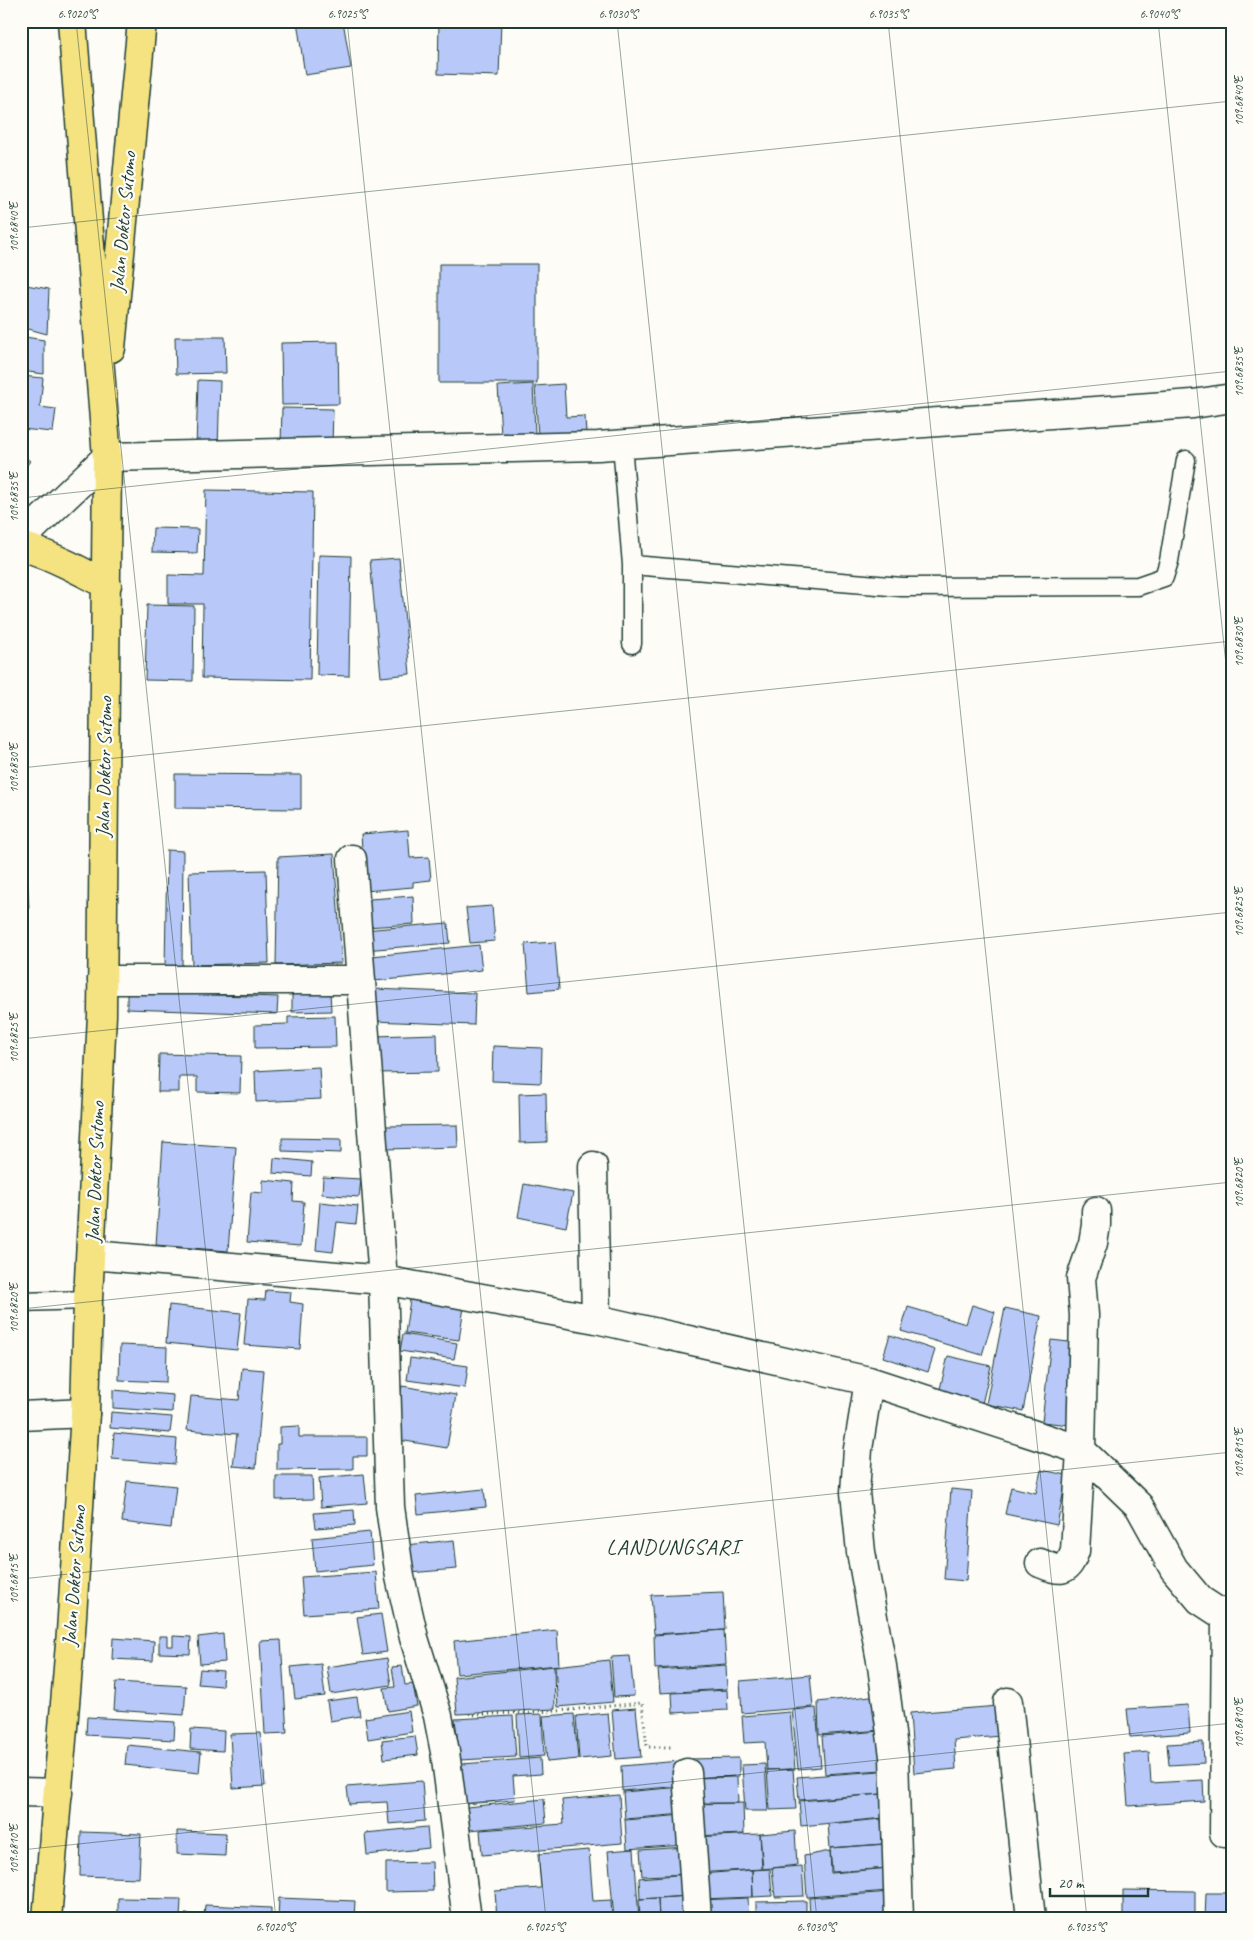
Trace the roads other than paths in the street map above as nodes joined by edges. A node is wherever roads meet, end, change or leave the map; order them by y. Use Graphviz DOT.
graph roads {
  1 [pos="72,21"];
  2 [pos="142,21"];
  3 [pos="1232,398"];
  4 [pos="104,423"];
  5 [pos="622,444"];
  6 [pos="107,457"];
  7 [pos="1186,460"];
  8 [pos="21,539"];
  9 [pos="21,546"];
  10 [pos="632,565"];
  11 [pos="107,585"];
  12 [pos="632,644"];
  13 [pos="352,859"];
  14 [pos="102,980"];
  15 [pos="360,980"];
  16 [pos="593,1166"];
  17 [pos="1096,1211"];
  18 [pos="92,1255"];
  19 [pos="383,1280"];
  20 [pos="88,1300"];
  21 [pos="21,1302"];
  22 [pos="596,1319"];
  23 [pos="869,1380"];
  24 [pos="85,1413"];
  25 [pos="21,1416"];
  26 [pos="1081,1450"];
  27 [pos="1040,1563"];
  28 [pos="1229,1617"];
  29 [pos="1008,1702"];
  30 [pos="686,1773"];
  31 [pos="21,1792"];
  32 [pos="58,1793"];
  33 [pos="1224,1833"];
  34 [pos="48,1919"];
  35 [pos="467,1919"];
  36 [pos="697,1919"];
  37 [pos="899,1919"];
  38 [pos="1031,1919"];
  1 -- 4 [label="highway, Jalan Doktor Sutomo"];
  2 -- 4 [label="highway, Jalan Doktor Sutomo"];
  3 -- 5 [label="street"];
  4 -- 6 [label="highway, Jalan Doktor Sutomo"];
  5 -- 6 [label="street"];
  5 -- 10 [label="lane"];
  6 -- 8 [label="street"];
  6 -- 11 [label="highway, Jalan Doktor Sutomo"];
  7 -- 10 [label="lane"];
  9 -- 11 [label="highway"];
  10 -- 12 [label="lane"];
  11 -- 14 [label="highway, Jalan Doktor Sutomo"];
  13 -- 15 [label="street"];
  14 -- 15 [label="street"];
  14 -- 18 [label="highway, Jalan Doktor Sutomo"];
  15 -- 19 [label="street"];
  16 -- 22 [label="street"];
  17 -- 26 [label="street"];
  18 -- 19 [label="street"];
  18 -- 20 [label="highway, Jalan Doktor Sutomo"];
  19 -- 22 [label="street"];
  19 -- 35 [label="street"];
  20 -- 21 [label="lane"];
  20 -- 24 [label="highway, Jalan Doktor Sutomo"];
  22 -- 23 [label="street"];
  23 -- 26 [label="street"];
  23 -- 37 [label="street"];
  24 -- 25 [label="street"];
  24 -- 32 [label="highway, Jalan Doktor Sutomo"];
  26 -- 27 [label="street"];
  26 -- 28 [label="street"];
  28 -- 33 [label="street"];
  29 -- 38 [label="street"];
  30 -- 36 [label="street"];
  31 -- 32 [label="street"];
  32 -- 34 [label="highway, Jalan Doktor Sutomo"];
}
